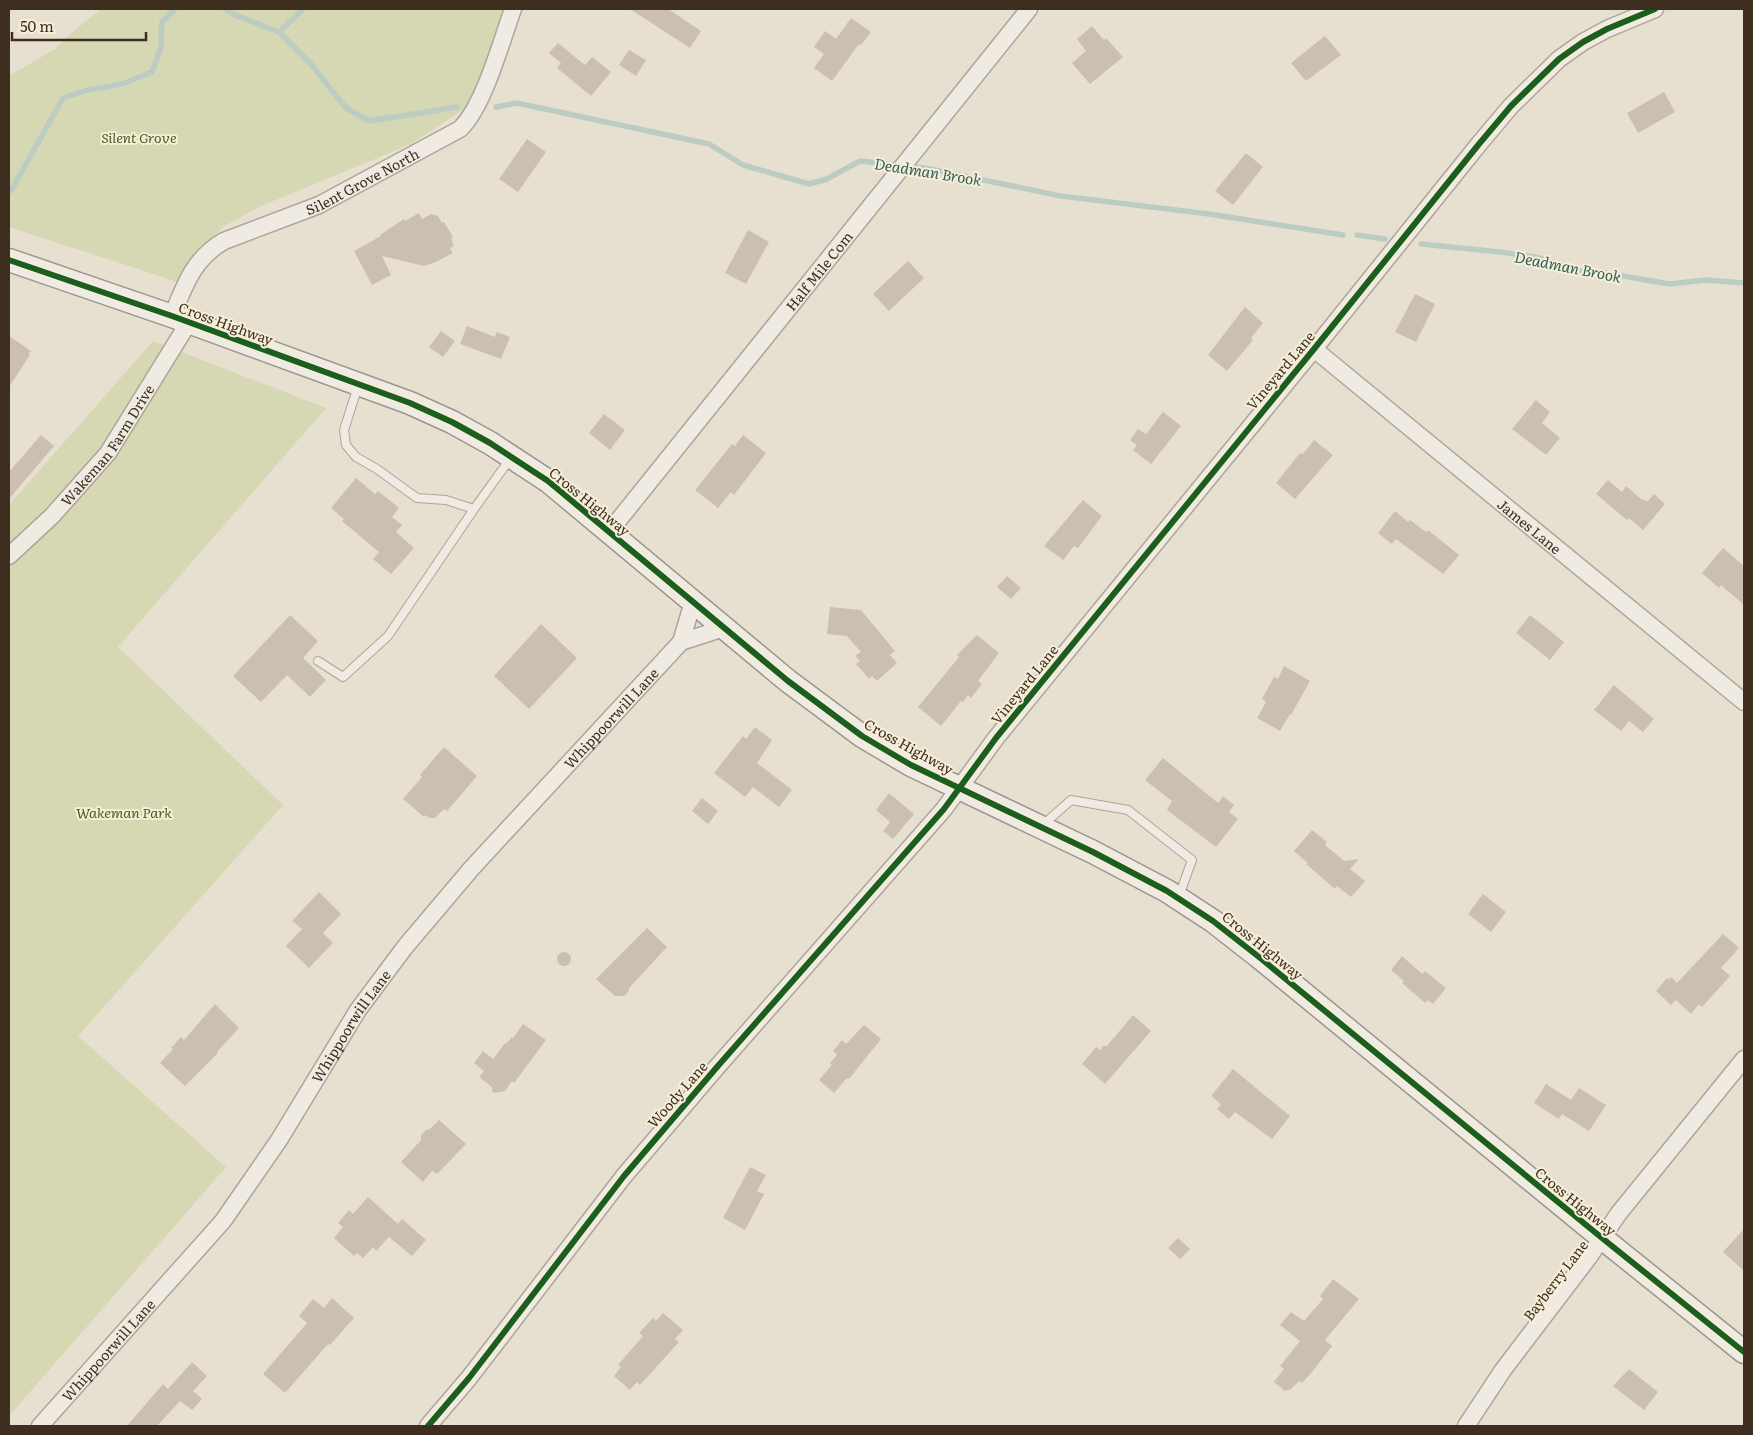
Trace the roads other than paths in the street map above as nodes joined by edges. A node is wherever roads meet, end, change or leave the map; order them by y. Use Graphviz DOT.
graph roads {
  1 [pos="513,9"];
  2 [pos="1029,9"];
  3 [pos="1655,9"];
  4 [pos="9,260"];
  5 [pos="180,319"];
  6 [pos="1314,349"];
  7 [pos="358,384"];
  8 [pos="512,456"];
  9 [pos="474,509"];
  10 [pos="609,532"];
  11 [pos="9,556"];
  12 [pos="693,602"];
  13 [pos="724,628"];
  14 [pos="682,642"];
  15 [pos="318,661"];
  16 [pos="1744,702"];
  17 [pos="958,788"];
  18 [pos="1041,827"];
  19 [pos="1179,898"];
  20 [pos="1744,1059"];
  21 [pos="1602,1238"];
  22 [pos="1744,1352"];
  23 [pos="40,1426"];
  24 [pos="428,1426"];
  25 [pos="1466,1426"];
  1 -- 5 [label="street, Silent Grove North"];
  2 -- 10 [label="street, Half Mile Com"];
  3 -- 6 [label="street, Vineyard Lane"];
  4 -- 5 [label="street, Cross Highway"];
  5 -- 7 [label="street, Cross Highway"];
  5 -- 11 [label="street, Wakeman Farm Drive"];
  6 -- 16 [label="street, James Lane"];
  6 -- 17 [label="street, Vineyard Lane"];
  7 -- 8 [label="street, Cross Highway"];
  7 -- 9 [label="lane"];
  8 -- 9 [label="lane"];
  8 -- 10 [label="street, Cross Highway"];
  9 -- 15 [label="lane"];
  10 -- 12 [label="street, Cross Highway"];
  12 -- 13 [label="street, Cross Highway"];
  12 -- 14 [label="street, Whippoorwill Lane"];
  13 -- 14 [label="street, Whippoorwill Lane"];
  13 -- 17 [label="street, Cross Highway"];
  14 -- 23 [label="street, Whippoorwill Lane"];
  17 -- 18 [label="street, Cross Highway"];
  17 -- 24 [label="street, Woody Lane"];
  18 -- 19 [label="street, Cross Highway"];
  18 -- 19 [label="lane"];
  19 -- 21 [label="street, Cross Highway"];
  20 -- 21 [label="street, Bayberry Lane"];
  21 -- 22 [label="street, Cross Highway"];
  21 -- 25 [label="street, Bayberry Lane"];
}
